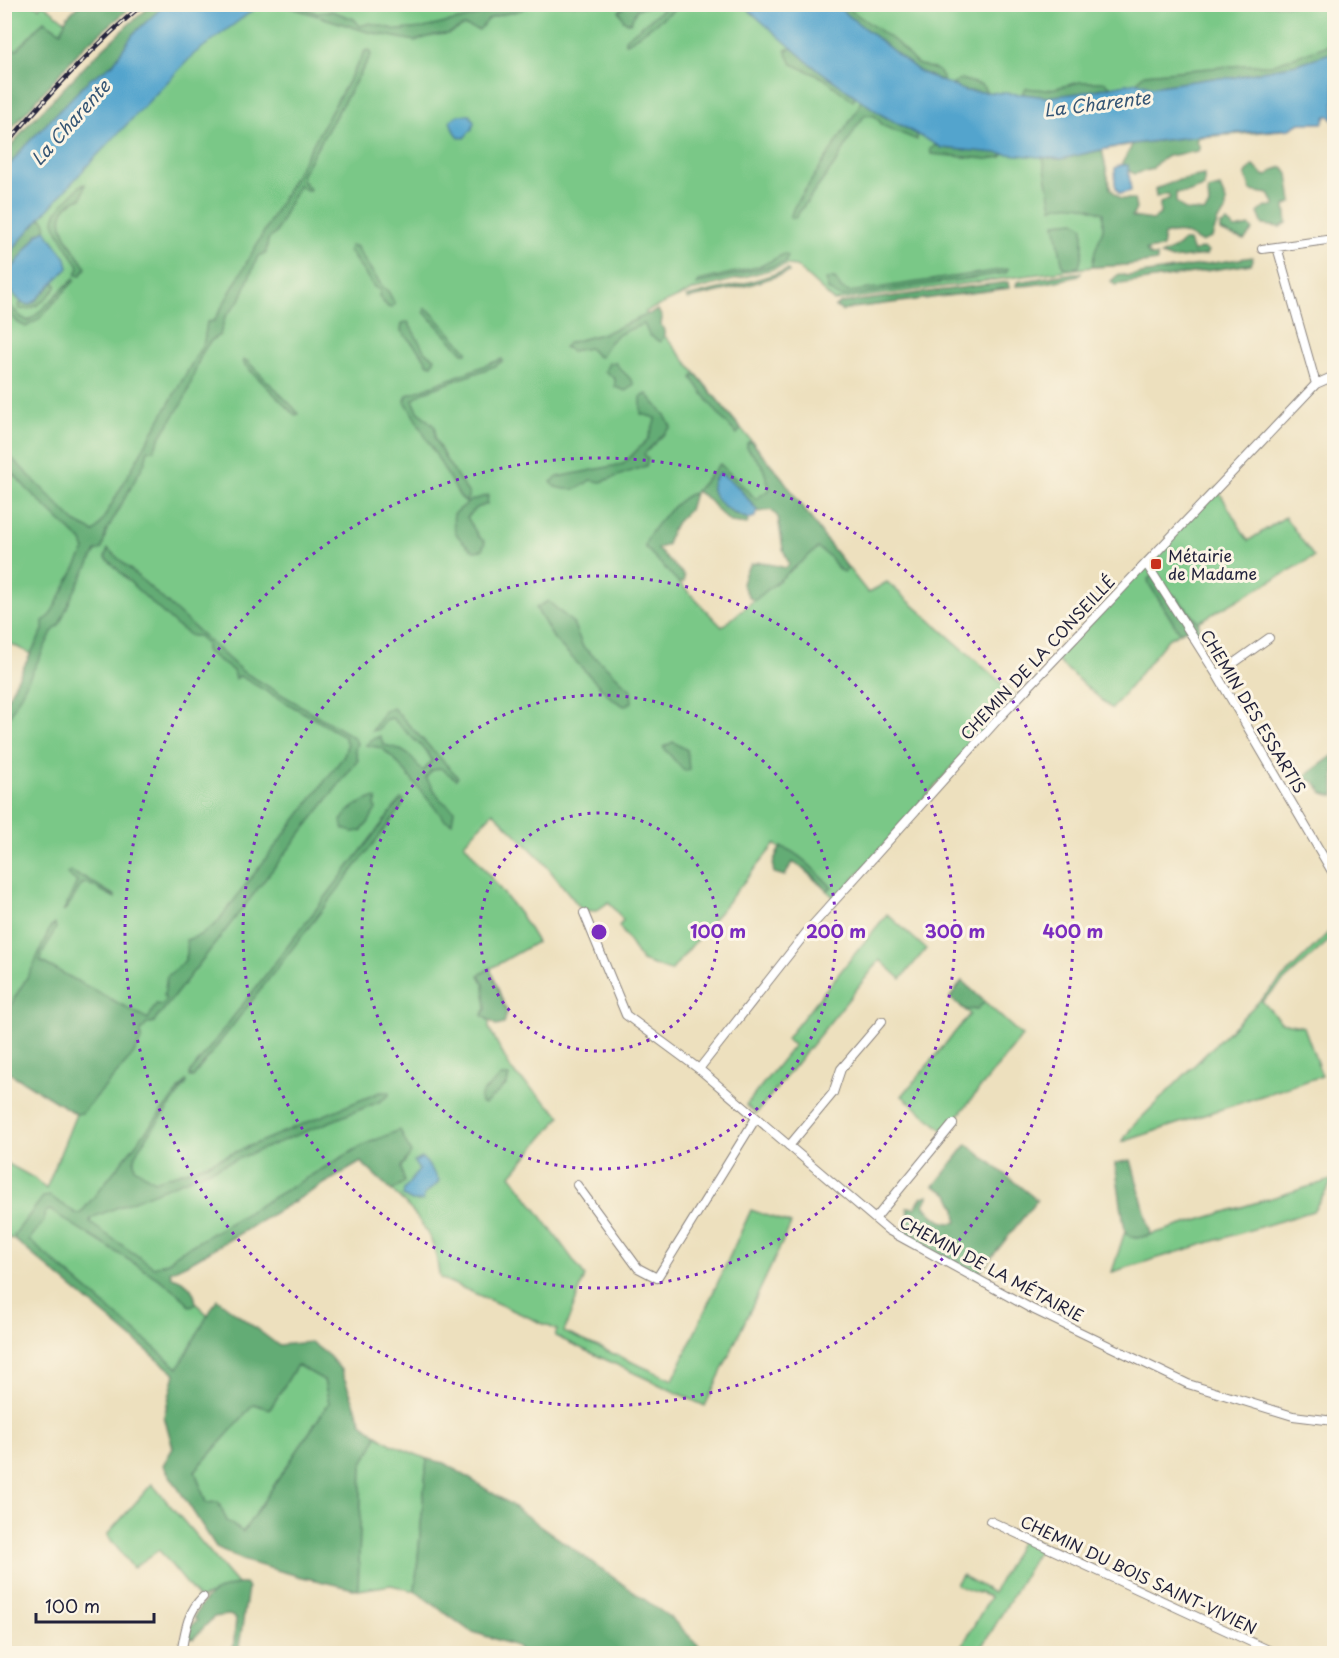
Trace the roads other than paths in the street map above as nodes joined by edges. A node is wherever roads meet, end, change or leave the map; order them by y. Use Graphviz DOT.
graph roads {
  1 [pos="1335,239"];
  2 [pos="1277,247"];
  3 [pos="1262,249"];
  4 [pos="1335,376"];
  5 [pos="1316,384"];
  6 [pos="1146,563"];
  7 [pos="1269,638"];
  8 [pos="1217,675"];
  9 [pos="1335,875"];
  10 [pos="584,913"];
  11 [pos="882,1021"];
  12 [pos="699,1070"];
  13 [pos="756,1118"];
  14 [pos="953,1124"];
  15 [pos="789,1146"];
  16 [pos="577,1185"];
  17 [pos="875,1219"];
  18 [pos="1335,1421"];
  19 [pos="990,1521"];
  20 [pos="203,1597"];
  21 [pos="181,1653"];
  22 [pos="1277,1653"];
  1 -- 2 [label="street"];
  2 -- 3 [label="street"];
  2 -- 5 [label="street"];
  4 -- 5 [label="street"];
  5 -- 6 [label="street, CHEMIN DE LA CONSEILLÉ"];
  6 -- 8 [label="street, CHEMIN DES ESSARTIS"];
  6 -- 12 [label="street, CHEMIN DE LA CONSEILLÉ"];
  7 -- 8 [label="street"];
  8 -- 9 [label="street, CHEMIN DES ESSARTIS"];
  10 -- 12 [label="street, CHEMIN DE LA MÉTAIRIE"];
  11 -- 15 [label="street"];
  12 -- 13 [label="street, CHEMIN DE LA MÉTAIRIE"];
  13 -- 15 [label="street, CHEMIN DE LA MÉTAIRIE"];
  13 -- 16 [label="street"];
  14 -- 17 [label="street"];
  15 -- 17 [label="street, CHEMIN DE LA MÉTAIRIE"];
  17 -- 18 [label="street, CHEMIN DE LA MÉTAIRIE"];
  19 -- 22 [label="street, CHEMIN DU BOIS SAINT-VIVIEN"];
  20 -- 21 [label="street"];
}
